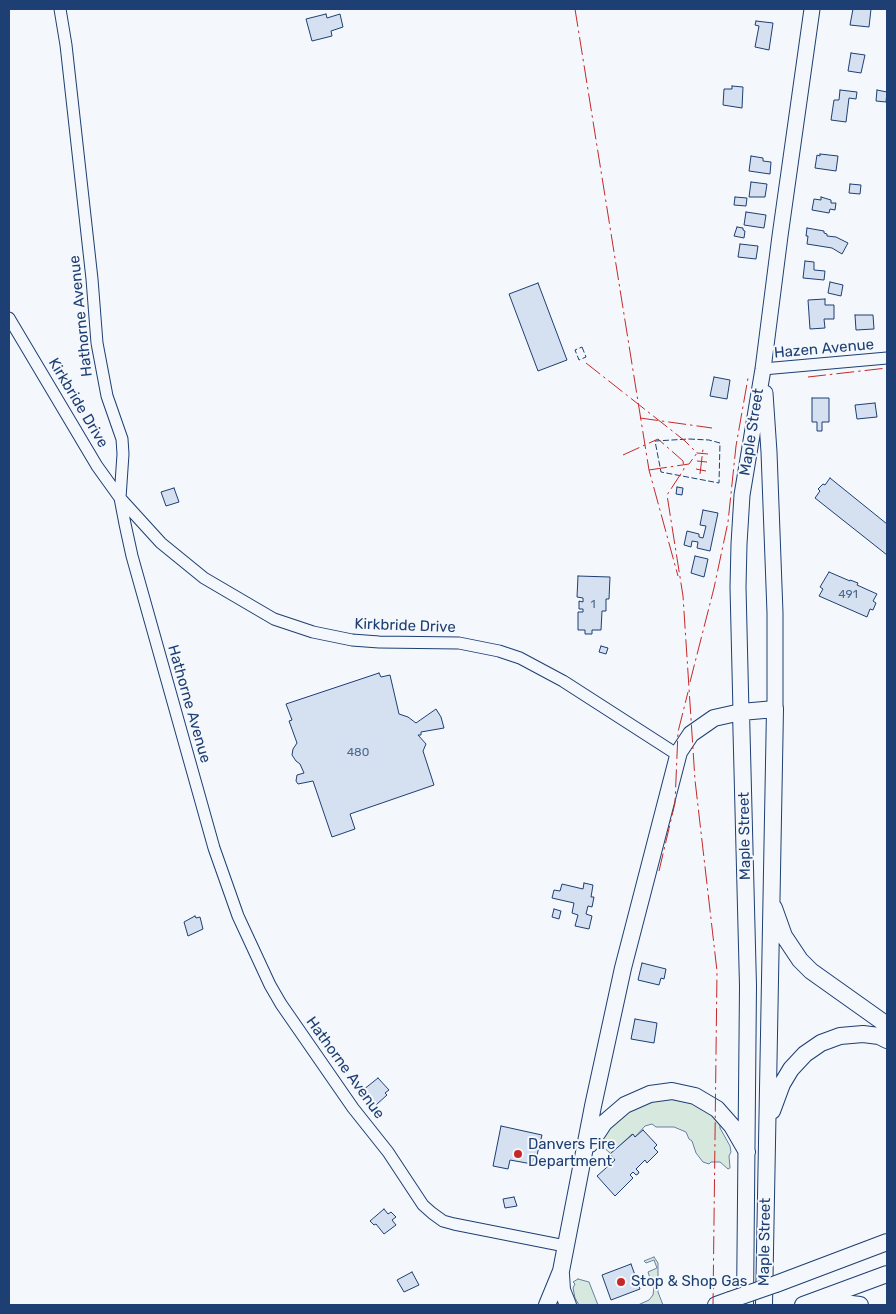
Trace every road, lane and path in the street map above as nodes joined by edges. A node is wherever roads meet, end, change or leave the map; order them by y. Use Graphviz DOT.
graph roads {
  1 [pos="60,9"];
  2 [pos="812,9"];
  3 [pos="9,318"];
  4 [pos="887,358"];
  5 [pos="763,369"];
  6 [pos="120,498"];
  7 [pos="775,710"];
  8 [pos="741,712"];
  9 [pos="678,755"];
  10 [pos="771,890"];
  11 [pos="887,1025"];
  12 [pos="887,1040"];
  13 [pos="767,1147"];
  14 [pos="747,1152"];
  15 [pos="582,1160"];
  16 [pos="885,1242"];
  17 [pos="565,1246"];
  18 [pos="560,1271"];
  19 [pos="887,1274"];
  20 [pos="730,1303"];
  21 [pos="547,1305"];
  22 [pos="568,1305"];
  23 [pos="764,1305"];
  24 [pos="803,1305"];
  25 [pos="860,1305"];
  1 -- 6 [label="street, Hathorne Avenue"];
  2 -- 5 [label="main road, Maple Street"];
  3 -- 6 [label="street, Kirkbride Drive"];
  4 -- 5 [label="street, Hazen Avenue"];
  5 -- 7 [label="main road, Maple Street"];
  5 -- 8 [label="main road, Maple Street"];
  6 -- 9 [label="street, Kirkbride Drive"];
  6 -- 17 [label="street, Hathorne Avenue"];
  7 -- 8 [label="main road"];
  7 -- 10 [label="main road, Maple Street"];
  8 -- 9 [label="main road"];
  8 -- 14 [label="main road, Maple Street"];
  9 -- 15 [label="main road"];
  10 -- 11 [label="main road"];
  10 -- 13 [label="main road, Maple Street"];
  12 -- 13 [label="main road"];
  13 -- 23 [label="main road, Maple Street"];
  14 -- 15 [label="main road"];
  14 -- 20 [label="main road, Maple Street"];
  15 -- 17 [label="main road"];
  16 -- 20 [label="main road, bridge"];
  17 -- 18 [label="main road"];
  18 -- 21 [label="main road"];
  18 -- 22 [label="main road"];
  19 -- 24 [label="main road"];
  24 -- 25 [label="main road"];
}
